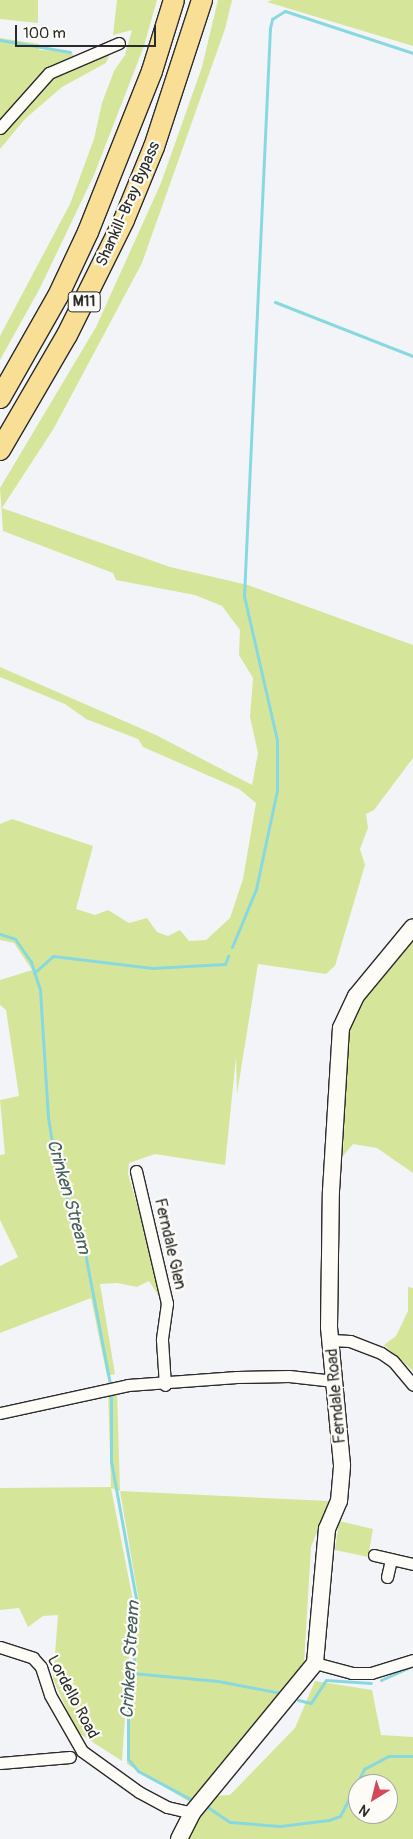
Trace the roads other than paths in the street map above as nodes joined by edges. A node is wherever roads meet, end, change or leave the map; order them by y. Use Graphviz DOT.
graph roads {
  1 [pos="174,0"];
  2 [pos="202,0"];
  3 [pos="119,43"];
  4 [pos="0,128"];
  5 [pos="0,398"];
  6 [pos="0,450"];
  7 [pos="413,927"];
  8 [pos="136,1171"];
  9 [pos="331,1340"];
  10 [pos="334,1381"];
  11 [pos="165,1385"];
  12 [pos="413,1385"];
  13 [pos="0,1413"];
  14 [pos="374,1555"];
  15 [pos="391,1559"];
  16 [pos="413,1564"];
  17 [pos="387,1577"];
  18 [pos="0,1647"];
  19 [pos="413,1660"];
  20 [pos="315,1663"];
  21 [pos="70,1757"];
  22 [pos="0,1763"];
  23 [pos="192,1813"];
  24 [pos="179,1839"];
  1 -- 5 [label="highway, Shankill-Bray Bypass / M11"];
  2 -- 6 [label="highway, Shankill-Bray Bypass / M11"];
  3 -- 4 [label="street"];
  7 -- 9 [label="street, Ferndale Road"];
  8 -- 11 [label="street, Ferndale Glen"];
  9 -- 10 [label="street, Ferndale Road"];
  9 -- 12 [label="street"];
  10 -- 11 [label="street"];
  10 -- 20 [label="street, Ferndale Road"];
  11 -- 13 [label="street"];
  14 -- 15 [label="street"];
  15 -- 16 [label="street"];
  15 -- 17 [label="street"];
  18 -- 23 [label="street, Lordello Road"];
  19 -- 20 [label="street"];
  20 -- 23 [label="street"];
  21 -- 22 [label="street"];
  23 -- 24 [label="street"];
}
